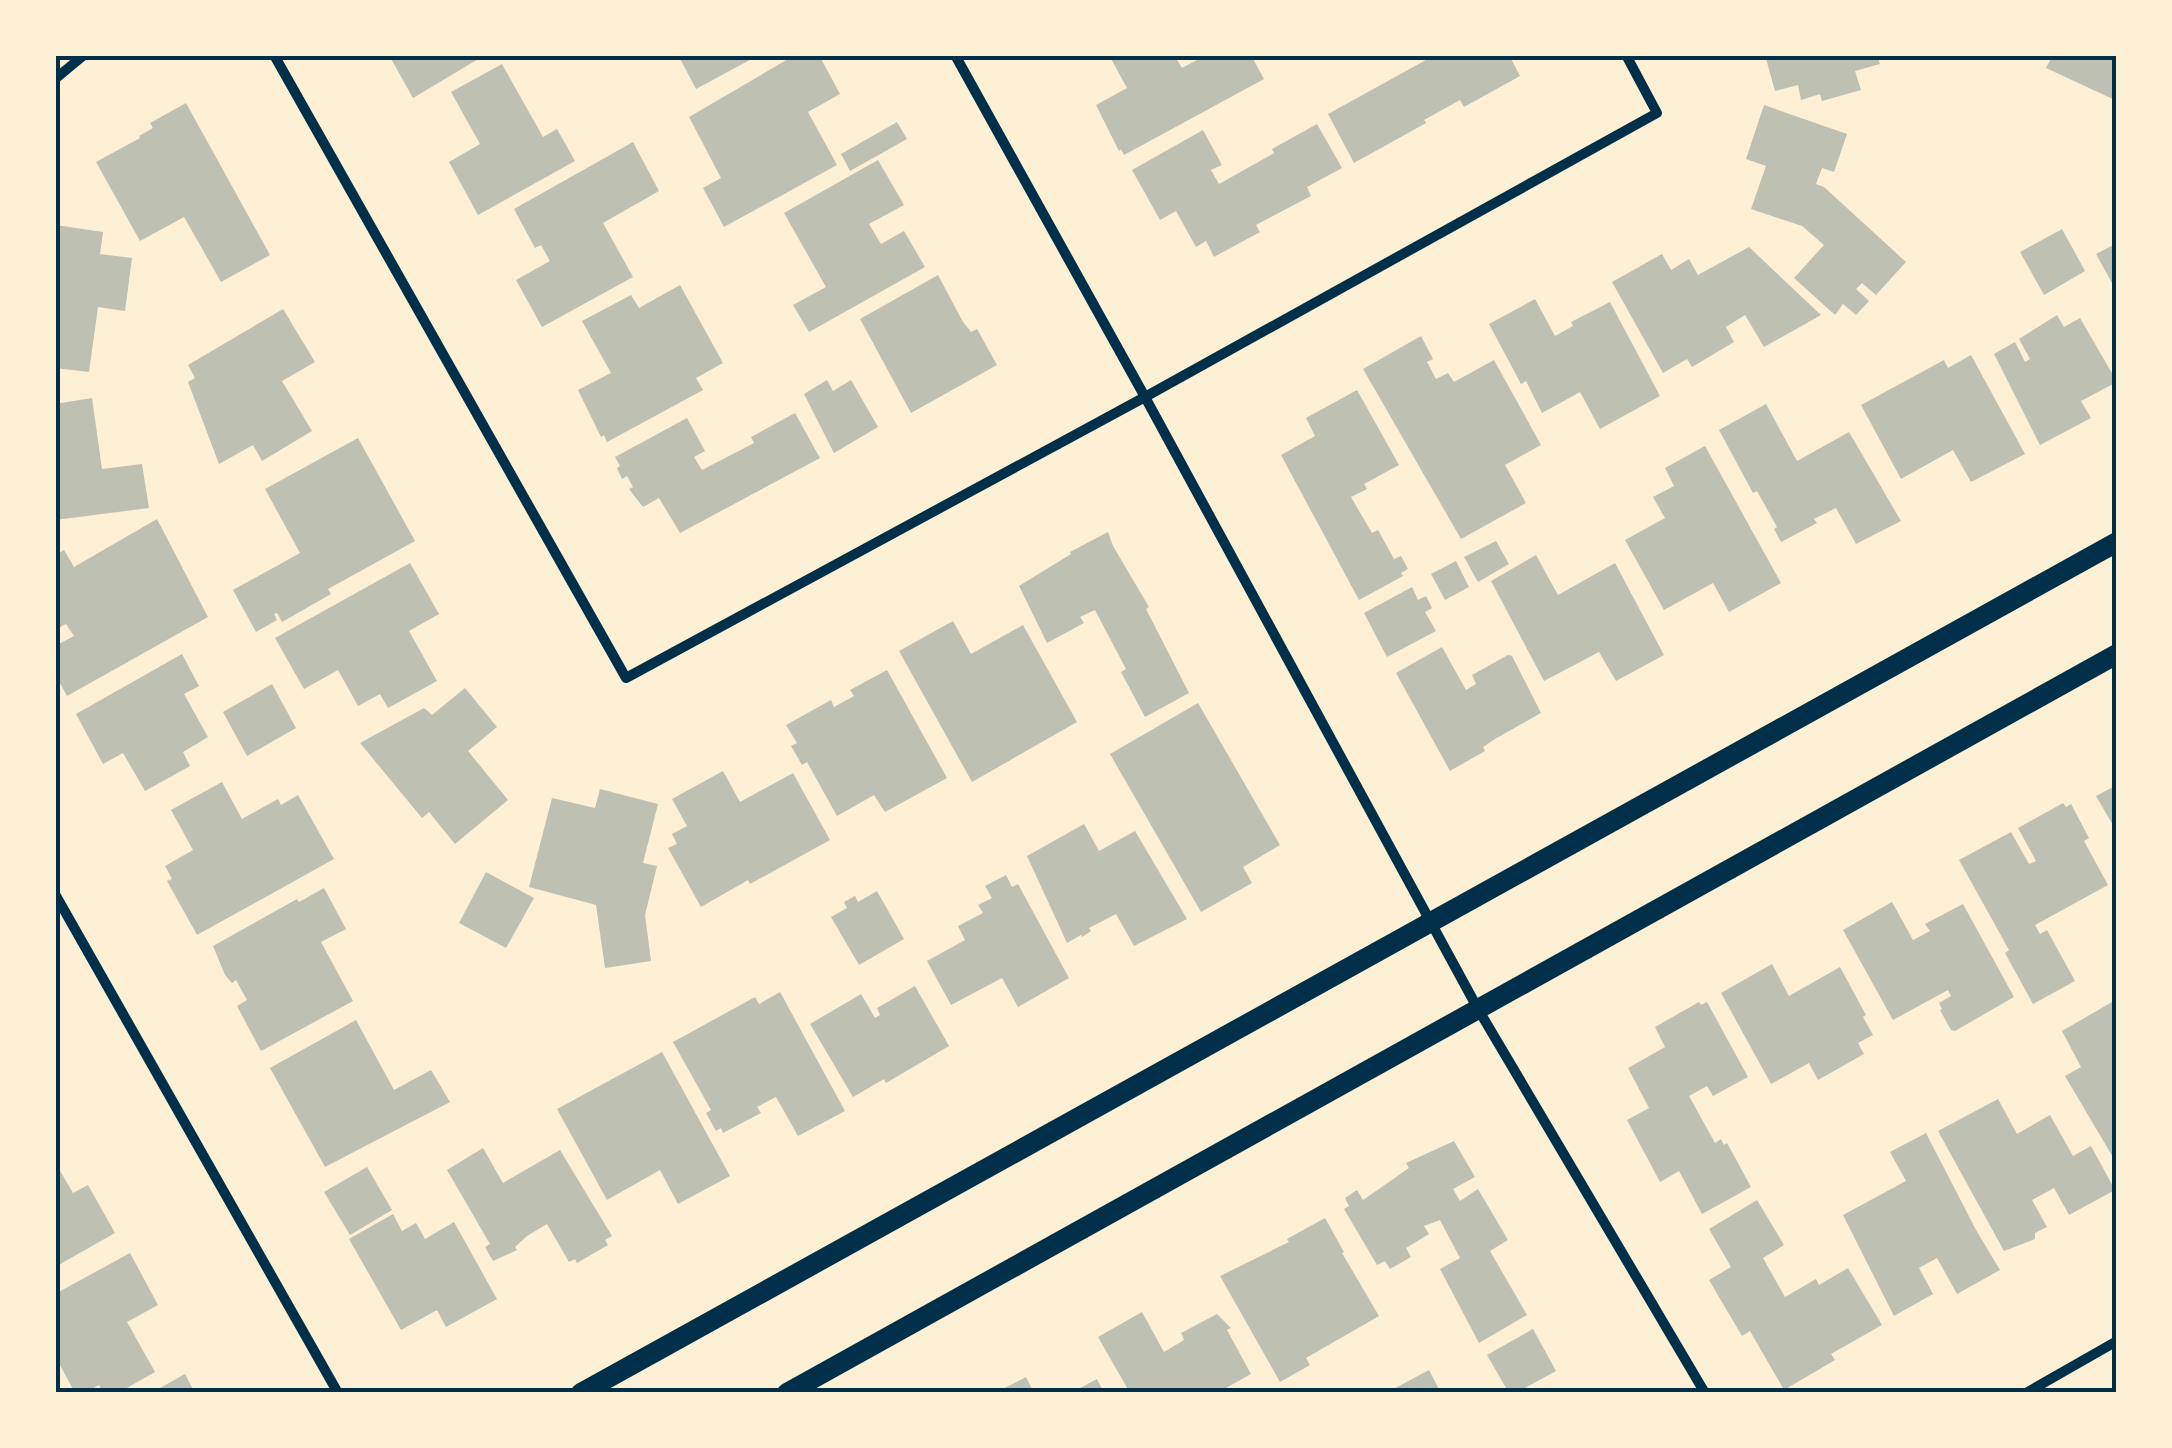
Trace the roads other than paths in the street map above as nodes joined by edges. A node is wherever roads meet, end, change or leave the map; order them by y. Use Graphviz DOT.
graph roads {
  1 [pos="84,55"];
  2 [pos="274,55"];
  3 [pos="955,55"];
  4 [pos="1626,55"];
  5 [pos="55,80"];
  6 [pos="1145,397"];
  7 [pos="2117,542"];
  8 [pos="2117,654"];
  9 [pos="55,894"];
  10 [pos="1432,922"];
  11 [pos="1478,1009"];
  12 [pos="2117,1341"];
  13 [pos="338,1393"];
  14 [pos="581,1393"];
  15 [pos="788,1393"];
  16 [pos="1705,1393"];
  17 [pos="2026,1393"];
  1 -- 5 [label="street"];
  2 -- 6 [label="street"];
  3 -- 6 [label="street"];
  4 -- 6 [label="street"];
  6 -- 10 [label="street"];
  7 -- 10 [label="main road"];
  8 -- 11 [label="main road"];
  9 -- 13 [label="street"];
  10 -- 11 [label="street"];
  10 -- 14 [label="main road"];
  11 -- 15 [label="main road"];
  11 -- 16 [label="street"];
  12 -- 17 [label="street"];
}
